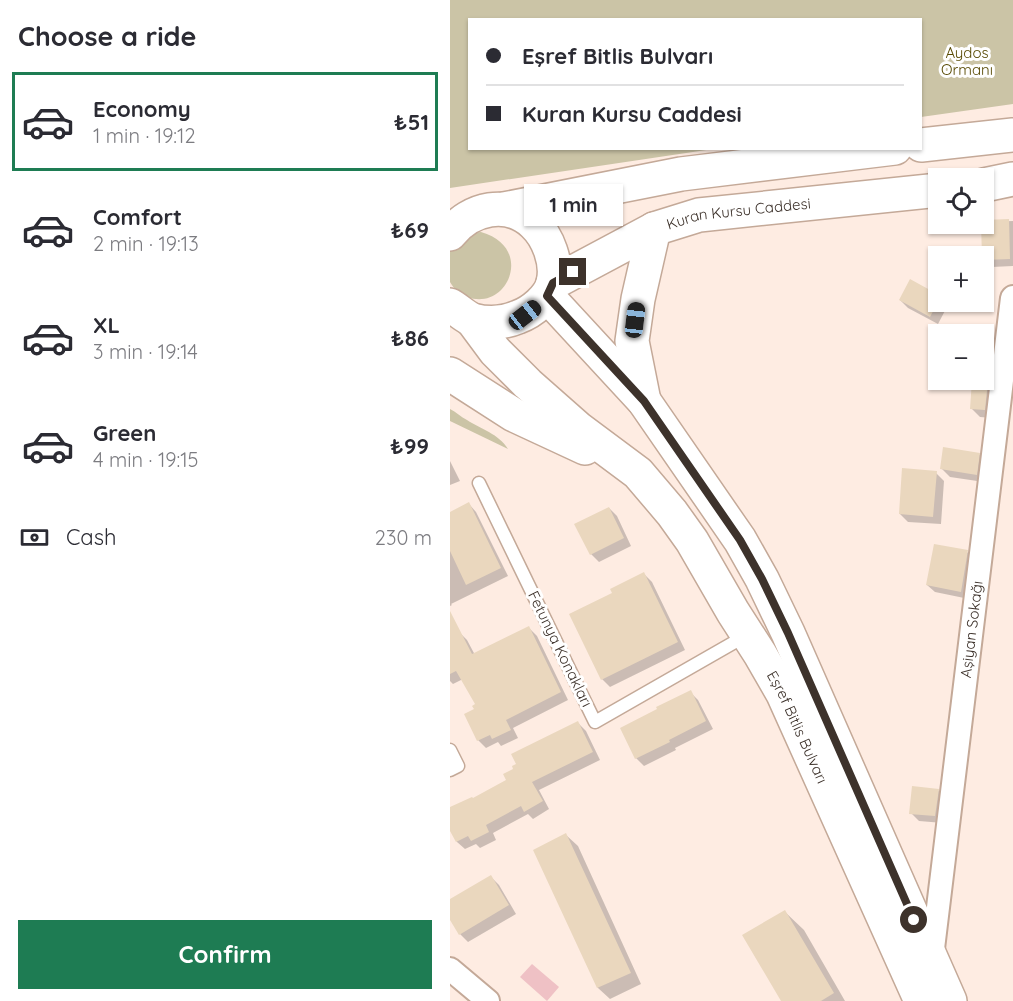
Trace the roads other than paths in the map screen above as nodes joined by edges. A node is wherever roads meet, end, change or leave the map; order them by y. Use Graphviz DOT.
graph roads {
  1 [pos="1013,135"];
  2 [pos="922,146"];
  3 [pos="879,150"];
  4 [pos="1013,179"];
  5 [pos="994,183"];
  6 [pos="928,191"];
  7 [pos="469,219"];
  8 [pos="654,229"];
  9 [pos="550,289"];
  10 [pos="1012,298"];
  11 [pos="455,308"];
  12 [pos="450,374"];
  13 [pos="644,401"];
  14 [pos="638,473"];
  15 [pos="479,483"];
  16 [pos="748,634"];
  17 [pos="450,750"];
  18 [pos="450,770"];
  19 [pos="932,961"];
  20 [pos="450,969"];
  21 [pos="488,1001"];
  22 [pos="921,1001"];
  23 [pos="950,1001"];
  1 -- 2 [label="main road"];
  3 -- 7 [label="main road"];
  4 -- 5 [label="main road"];
  6 -- 8 [label="main road, Kuran Kursu Caddesi"];
  7 -- 9 [label="main road"];
  8 -- 9 [label="main road, Kuran Kursu Caddesi"];
  8 -- 13 [label="main road"];
  9 -- 11 [label="main road, Kuran Kursu Caddesi"];
  9 -- 13 [label="main road, Eşref Bitlis Bulvarı"];
  10 -- 19 [label="street, Aşiyan Sokağı"];
  11 -- 14 [label="main road"];
  12 -- 14 [label="main road"];
  13 -- 19 [label="main road, Eşref Bitlis Bulvarı"];
  14 -- 16 [label="main road, Eşref Bitlis Bulvarı"];
  15 -- 16 [label="lane, Fetunya Konakları"];
  16 -- 22 [label="main road, Eşref Bitlis Bulvarı"];
  17 -- 18 [label="lane"];
  19 -- 23 [label="main road, Eşref Bitlis Bulvarı"];
  20 -- 21 [label="street"];
}
